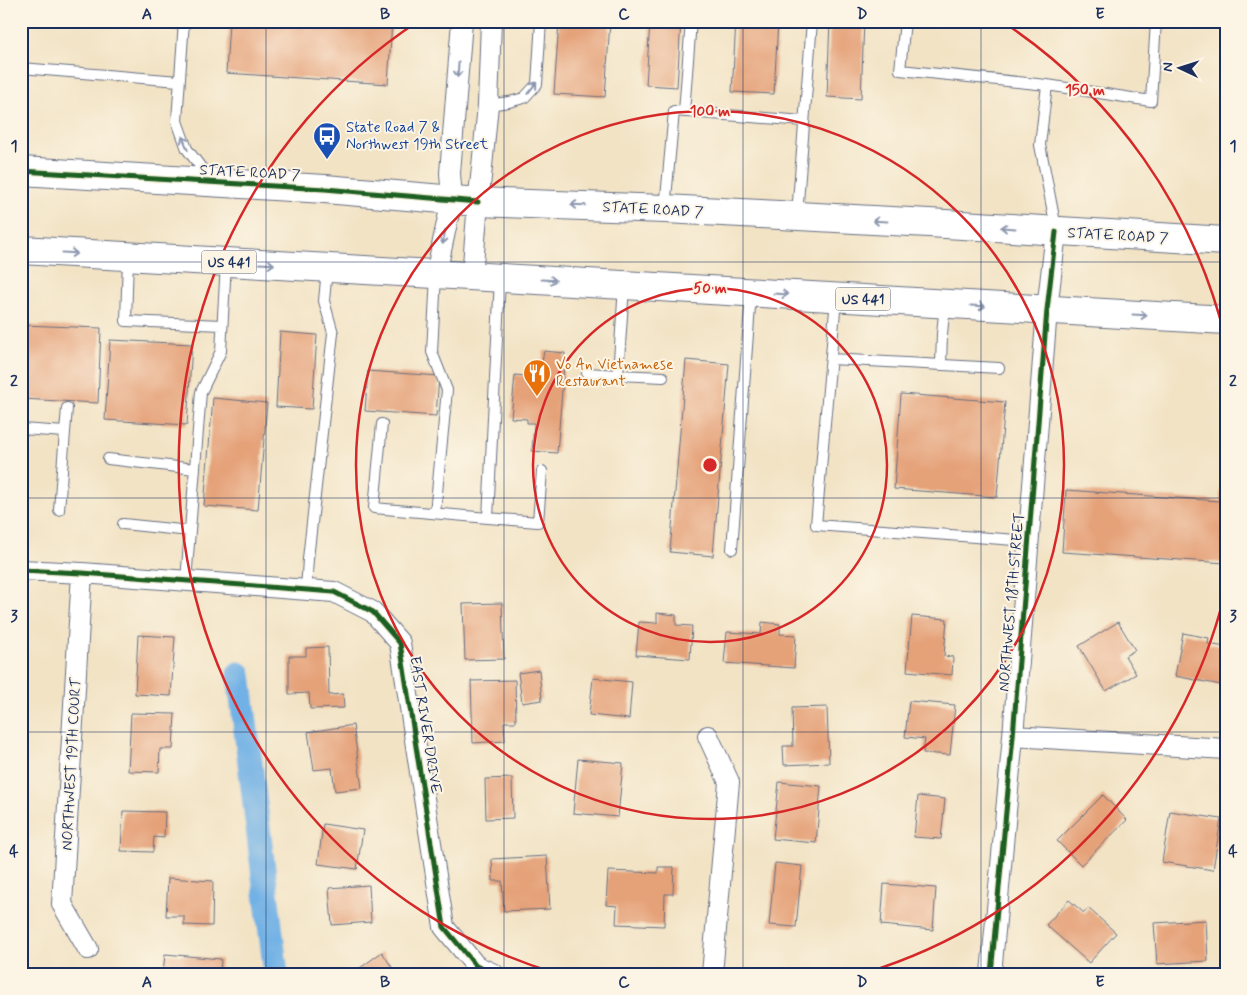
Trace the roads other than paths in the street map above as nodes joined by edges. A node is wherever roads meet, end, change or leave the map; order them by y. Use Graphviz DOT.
graph roads {
  1 [pos="184,21"];
  2 [pos="462,21"];
  3 [pos="491,21"];
  4 [pos="541,21"];
  5 [pos="691,21"];
  6 [pos="812,21"];
  7 [pos="905,21"];
  8 [pos="1156,21"];
  9 [pos="21,68"];
  10 [pos="179,81"];
  11 [pos="1047,85"];
  12 [pos="488,105"];
  13 [pos="684,112"];
  14 [pos="804,121"];
  15 [pos="21,171"];
  16 [pos="212,182"];
  17 [pos="465,200"];
  18 [pos="665,209"];
  19 [pos="797,216"];
  20 [pos="1056,232"];
  21 [pos="1226,242"];
  22 [pos="21,250"];
  23 [pos="128,256"];
  24 [pos="226,262"];
  25 [pos="327,268"];
  26 [pos="436,274"];
  27 [pos="472,277"];
  28 [pos="500,278"];
  29 [pos="624,285"];
  30 [pos="751,292"];
  31 [pos="836,298"];
  32 [pos="945,304"];
  33 [pos="1047,310"];
  34 [pos="1226,320"];
  35 [pos="222,324"];
  36 [pos="831,359"];
  37 [pos="941,365"];
  38 [pos="999,368"];
  39 [pos="587,373"];
  40 [pos="618,374"];
  41 [pos="663,377"];
  42 [pos="68,408"];
  43 [pos="382,424"];
  44 [pos="21,429"];
  45 [pos="65,432"];
  46 [pos="108,459"];
  47 [pos="195,469"];
  48 [pos="542,471"];
  49 [pos="59,510"];
  50 [pos="435,512"];
  51 [pos="488,518"];
  52 [pos="124,524"];
  53 [pos="190,531"];
  54 [pos="1029,541"];
  55 [pos="732,549"];
  56 [pos="21,570"];
  57 [pos="82,573"];
  58 [pos="186,581"];
  59 [pos="306,590"];
  60 [pos="708,736"];
  61 [pos="1013,736"];
  62 [pos="1226,749"];
  63 [pos="88,949"];
  64 [pos="494,974"];
  65 [pos="712,974"];
  66 [pos="991,974"];
  1 -- 10 [label="lane"];
  2 -- 17 [label="street, one-way"];
  3 -- 12 [label="street"];
  12 -- 4 [label="lane, one-way"];
  5 -- 13 [label="lane"];
  6 -- 14 [label="lane"];
  7 -- 11 [label="lane"];
  8 -- 11 [label="lane"];
  9 -- 10 [label="lane"];
  16 -- 10 [label="lane, one-way"];
  11 -- 20 [label="lane"];
  12 -- 17 [label="street"];
  13 -- 14 [label="lane"];
  13 -- 18 [label="lane"];
  14 -- 19 [label="lane"];
  15 -- 16 [label="main road, STATE ROAD 7"];
  16 -- 17 [label="main road, STATE ROAD 7"];
  18 -- 17 [label="main road, STATE ROAD 7, one-way"];
  17 -- 26 [label="street, one-way"];
  17 -- 27 [label="street"];
  18 -- 19 [label="main road, STATE ROAD 7"];
  20 -- 19 [label="main road, STATE ROAD 7, one-way"];
  20 -- 21 [label="main road, STATE ROAD 7"];
  20 -- 33 [label="street, NORTHWEST 18TH STREET"];
  22 -- 23 [label="main road, US 441, one-way"];
  23 -- 24 [label="main road, US 441"];
  23 -- 35 [label="lane"];
  24 -- 25 [label="main road, US 441, one-way"];
  24 -- 35 [label="lane"];
  25 -- 26 [label="main road, US 441"];
  25 -- 59 [label="lane"];
  26 -- 27 [label="main road, US 441"];
  26 -- 50 [label="lane"];
  27 -- 28 [label="main road, US 441"];
  28 -- 29 [label="main road, US 441, one-way"];
  28 -- 51 [label="lane"];
  29 -- 30 [label="main road, US 441"];
  29 -- 40 [label="lane"];
  30 -- 31 [label="main road, US 441, one-way"];
  30 -- 55 [label="lane"];
  31 -- 32 [label="main road, US 441"];
  31 -- 36 [label="lane"];
  32 -- 33 [label="main road, US 441, one-way"];
  32 -- 37 [label="lane"];
  33 -- 34 [label="main road, US 441, one-way"];
  33 -- 54 [label="street, NORTHWEST 18TH STREET"];
  35 -- 47 [label="lane"];
  36 -- 37 [label="lane"];
  36 -- 54 [label="lane"];
  37 -- 38 [label="lane"];
  39 -- 40 [label="lane"];
  40 -- 41 [label="lane"];
  42 -- 45 [label="lane"];
  43 -- 50 [label="lane"];
  44 -- 45 [label="lane"];
  45 -- 49 [label="lane"];
  46 -- 47 [label="lane"];
  47 -- 53 [label="lane"];
  48 -- 51 [label="lane"];
  50 -- 51 [label="lane"];
  52 -- 53 [label="lane"];
  53 -- 58 [label="lane"];
  54 -- 61 [label="street, NORTHWEST 18TH STREET"];
  56 -- 57 [label="street, EAST RIVER DRIVE"];
  57 -- 58 [label="street, EAST RIVER DRIVE"];
  57 -- 63 [label="street, NORTHWEST 19TH COURT"];
  58 -- 59 [label="street, EAST RIVER DRIVE"];
  59 -- 64 [label="street, EAST RIVER DRIVE"];
  60 -- 65 [label="street"];
  61 -- 62 [label="street"];
  61 -- 66 [label="street, NORTHWEST 18TH STREET"];
}
